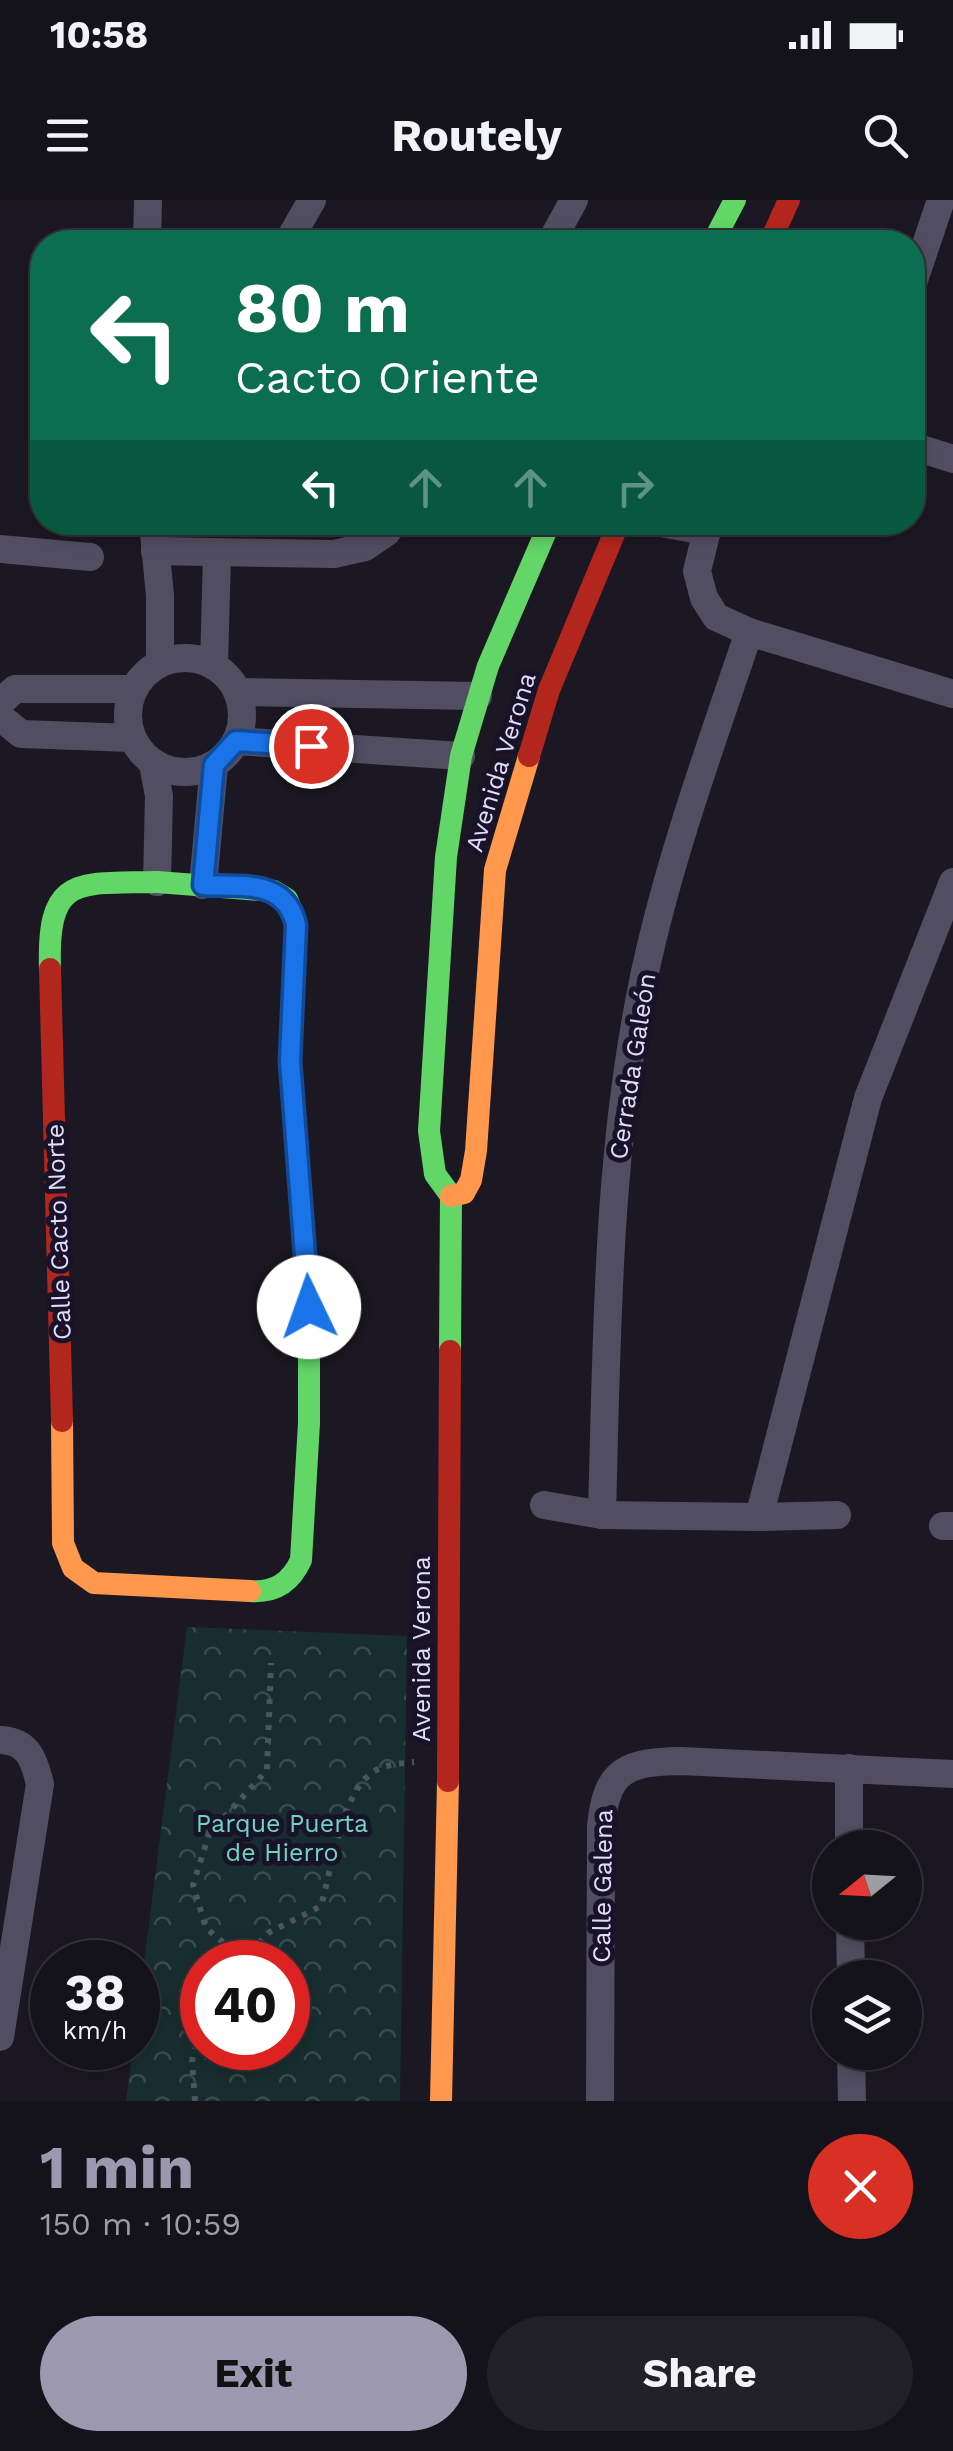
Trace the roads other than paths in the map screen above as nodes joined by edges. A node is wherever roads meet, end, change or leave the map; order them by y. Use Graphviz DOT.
graph roads {
  1 [pos="148,200"];
  2 [pos="312,200"];
  3 [pos="574,200"];
  4 [pos="736,200"];
  5 [pos="789,200"];
  6 [pos="940,200"];
  7 [pos="147,230"];
  8 [pos="295,230"];
  9 [pos="558,230"];
  10 [pos="720,230"];
  11 [pos="775,230"];
  12 [pos="925,246"];
  13 [pos="925,450"];
  14 [pos="953,459"];
  15 [pos="153,535"];
  16 [pos="383,535"];
  17 [pos="544,535"];
  18 [pos="614,535"];
  19 [pos="705,535"];
  20 [pos="0,548"];
  21 [pos="155,551"];
  22 [pos="218,554"];
  23 [pos="90,557"];
  24 [pos="749,632"];
  25 [pos="160,663"];
  26 [pos="214,666"];
  27 [pos="134,688"];
  28 [pos="237,692"];
  29 [pos="953,694"];
  30 [pos="478,696"];
  31 [pos="0,703"];
  32 [pos="0,718"];
  33 [pos="132,738"];
  34 [pos="236,741"];
  35 [pos="461,756"];
  36 [pos="154,764"];
  37 [pos="214,765"];
  38 [pos="157,882"];
  39 [pos="953,882"];
  40 [pos="203,885"];
  41 [pos="451,1196"];
  42 [pos="544,1505"];
  43 [pos="602,1515"];
  44 [pos="837,1515"];
  45 [pos="759,1517"];
  46 [pos="0,1740"];
  47 [pos="849,1768"];
  48 [pos="953,1774"];
  49 [pos="850,1830"];
  50 [pos="0,2036"];
  51 [pos="851,2070"];
  52 [pos="441,2101"];
  53 [pos="600,2101"];
  54 [pos="852,2101"];
  1 -- 7 [label="street"];
  2 -- 8 [label="street"];
  3 -- 9 [label="street"];
  4 -- 10 [label="street"];
  5 -- 11 [label="street"];
  6 -- 12 [label="street"];
  13 -- 14 [label="street"];
  15 -- 21 [label="street"];
  16 -- 22 [label="street"];
  17 -- 30 [label="street, Avenida Verona"];
  18 -- 41 [label="street, Avenida Verona"];
  19 -- 24 [label="street"];
  20 -- 23 [label="street"];
  21 -- 22 [label="street"];
  21 -- 25 [label="street"];
  22 -- 26 [label="street"];
  24 -- 29 [label="street"];
  24 -- 43 [label="street, Cerrada Galeón"];
  25 -- 26 [label="street"];
  25 -- 27 [label="street"];
  26 -- 28 [label="street"];
  27 -- 31 [label="street"];
  27 -- 33 [label="street"];
  28 -- 30 [label="street"];
  28 -- 34 [label="street"];
  30 -- 35 [label="street, Avenida Verona"];
  32 -- 33 [label="street"];
  33 -- 36 [label="street"];
  34 -- 35 [label="street"];
  34 -- 37 [label="street"];
  35 -- 41 [label="street, Avenida Verona"];
  36 -- 37 [label="street"];
  36 -- 38 [label="street"];
  37 -- 40 [label="street"];
  38 -- 40 [label="street"];
  38 -- 40 [label="street, Calle Cacto Norte"];
  39 -- 45 [label="street"];
  41 -- 52 [label="street, Avenida Verona"];
  42 -- 43 [label="street"];
  43 -- 45 [label="street"];
  44 -- 45 [label="street"];
  46 -- 50 [label="street"];
  47 -- 48 [label="street, Calle Galena"];
  47 -- 49 [label="street"];
  47 -- 53 [label="street, Calle Galena"];
  51 -- 54 [label="street"];
}
